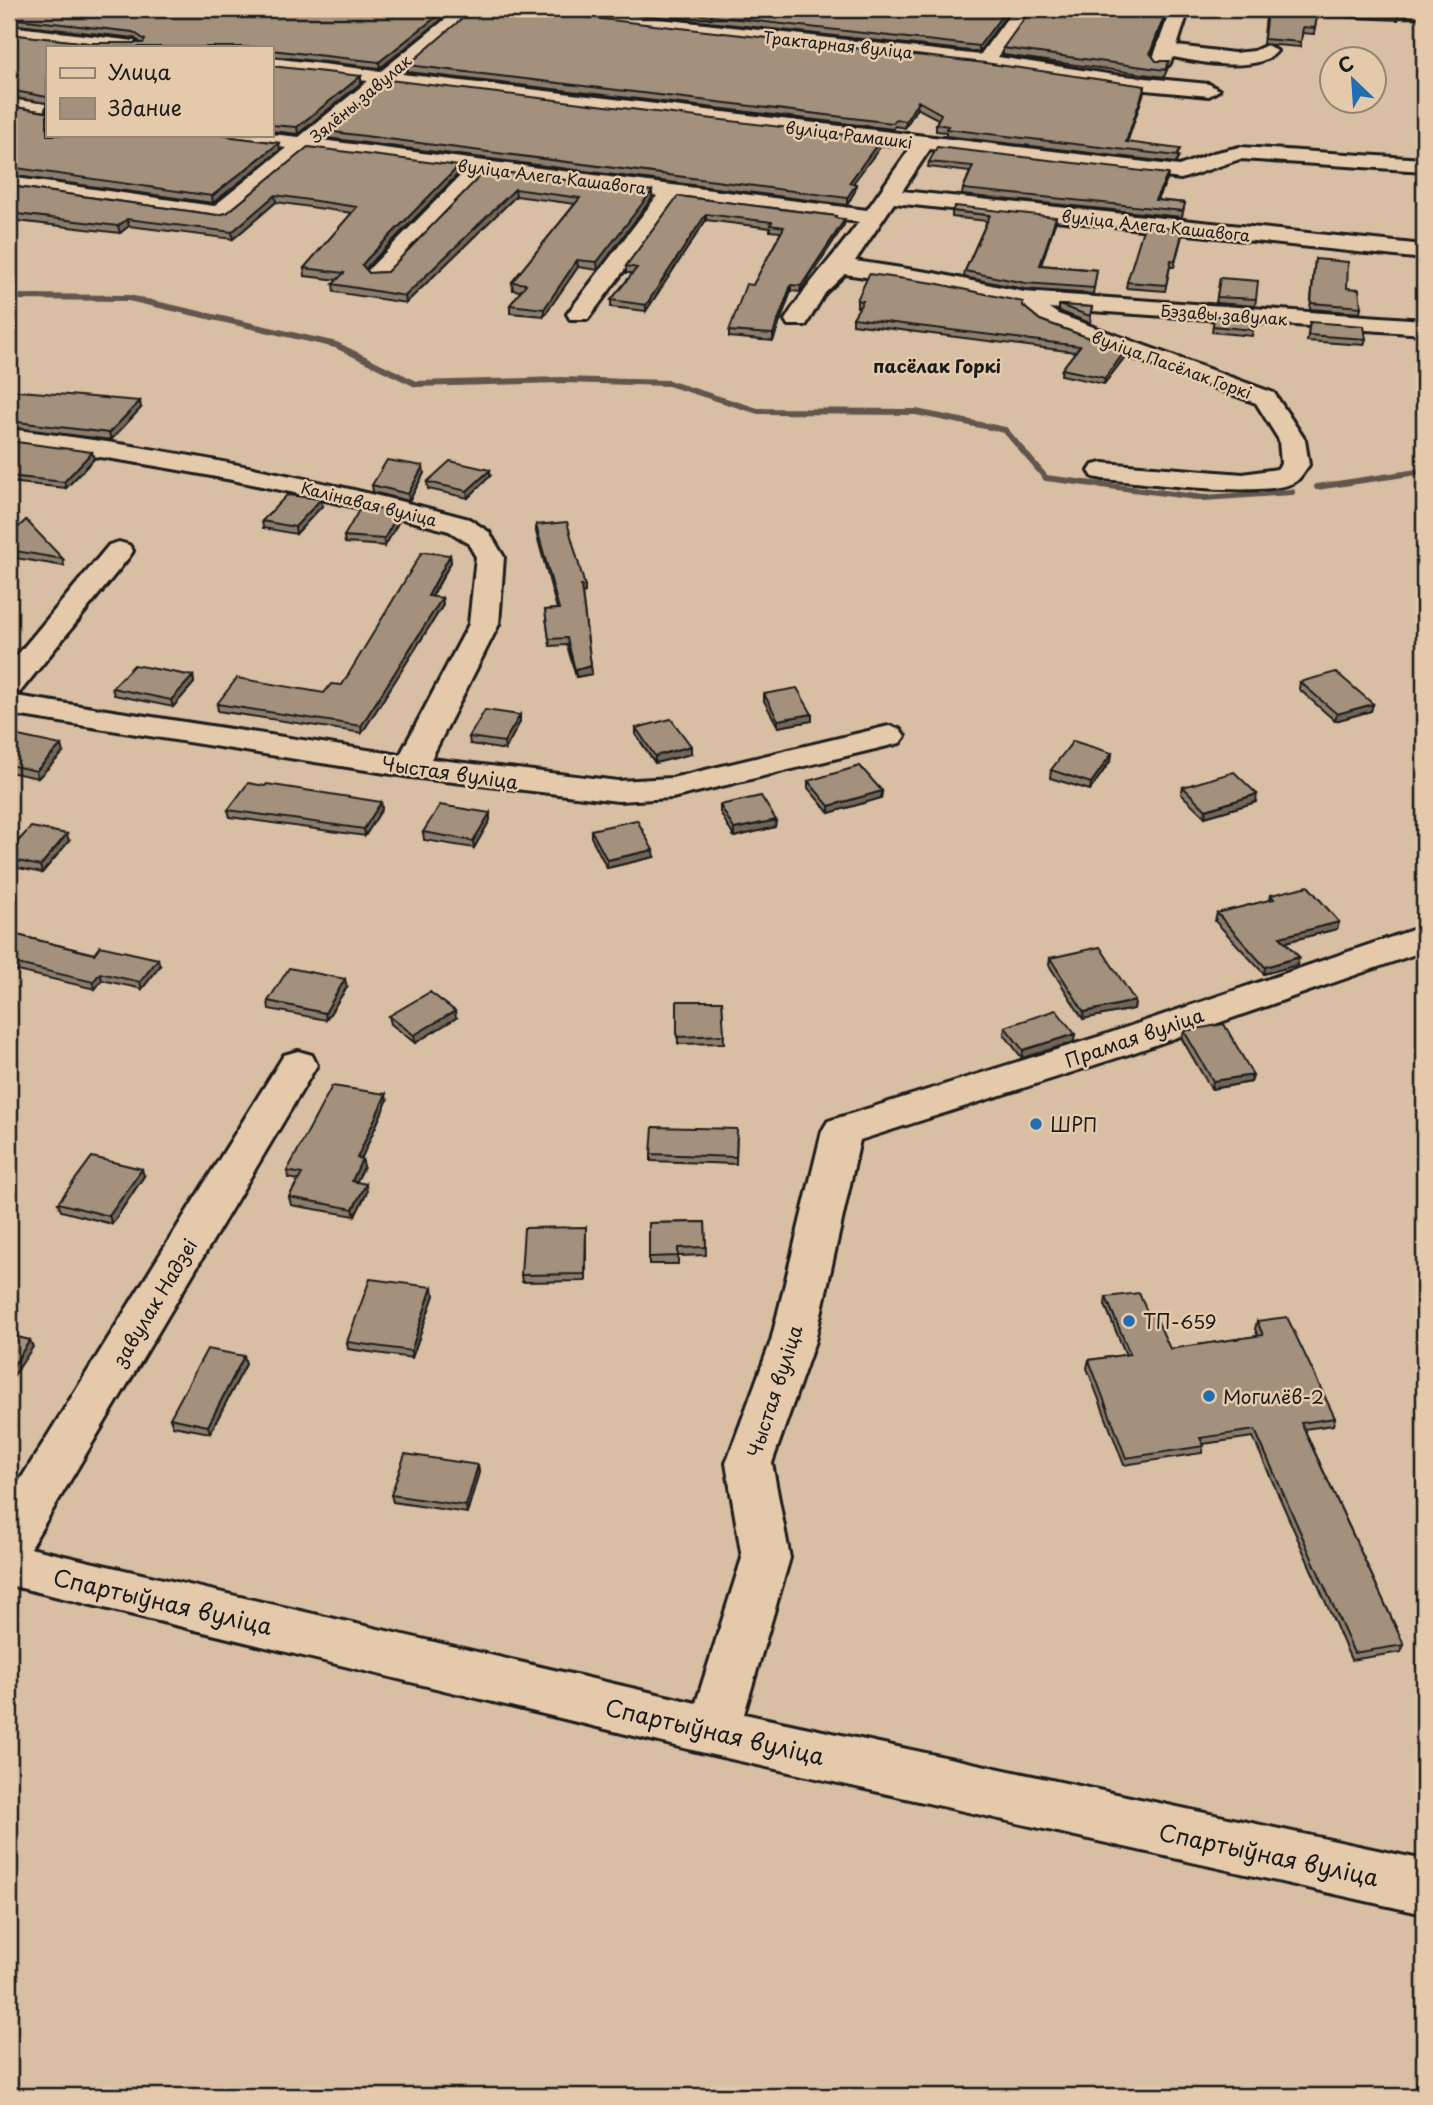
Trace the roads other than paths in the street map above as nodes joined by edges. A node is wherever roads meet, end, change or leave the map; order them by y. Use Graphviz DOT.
graph roads {
  1 [pos="469,9"];
  2 [pos="524,9"];
  3 [pos="1023,9"];
  4 [pos="1181,9"];
  5 [pos="1390,9"];
  6 [pos="1424,11"];
  7 [pos="9,32"];
  8 [pos="126,46"];
  9 [pos="1267,51"];
  10 [pos="985,61"];
  11 [pos="273,64"];
  12 [pos="1113,67"];
  13 [pos="387,77"];
  14 [pos="1209,90"];
  15 [pos="9,105"];
  16 [pos="46,110"];
  17 [pos="241,136"];
  18 [pos="924,143"];
  19 [pos="304,144"];
  20 [pos="1424,165"];
  21 [pos="481,167"];
  22 [pos="9,184"];
  23 [pos="671,192"];
  24 [pos="888,195"];
  25 [pos="872,217"];
  26 [pos="1424,252"];
  27 [pos="840,266"];
  28 [pos="378,272"];
  29 [pos="1024,299"];
  30 [pos="579,314"];
  31 [pos="797,320"];
  32 [pos="1424,327"];
  33 [pos="9,437"];
  34 [pos="1103,471"];
  35 [pos="119,551"];
  36 [pos="9,685"];
  37 [pos="9,705"];
  38 [pos="889,736"];
  39 [pos="411,766"];
  40 [pos="1424,938"];
  41 [pos="298,1065"];
  42 [pos="842,1131"];
  43 [pos="9,1539"];
  44 [pos="9,1564"];
  45 [pos="713,1731"];
  46 [pos="1424,1886"];
  1 -- 13 [label="street, Зялёны завулак"];
  2 -- 10 [label="street, Трактарная вуліца"];
  3 -- 10 [label="street"];
  4 -- 9 [label="street"];
  5 -- 6 [label="street"];
  7 -- 8 [label="street"];
  10 -- 12 [label="street, Трактарная вуліца"];
  10 -- 14 [label="street, Трактарная вуліца"];
  11 -- 13 [label="street, вуліца Рамашкі"];
  13 -- 18 [label="street, вуліца Рамашкі"];
  13 -- 19 [label="street, Зялёны завулак"];
  15 -- 16 [label="street"];
  17 -- 19 [label="street, вуліца Алега Кашавога"];
  18 -- 20 [label="street, вуліца Рамашкі"];
  18 -- 24 [label="street"];
  19 -- 21 [label="street, вуліца Алега Кашавога"];
  19 -- 22 [label="street, Зялёны завулак"];
  21 -- 23 [label="street, вуліца Алега Кашавога"];
  21 -- 28 [label="street"];
  23 -- 25 [label="street, вуліца Алега Кашавога"];
  23 -- 30 [label="street"];
  24 -- 25 [label="street"];
  24 -- 26 [label="street, вуліца Алега Кашавога"];
  25 -- 27 [label="street"];
  27 -- 29 [label="street, Бэзавы завулак"];
  27 -- 31 [label="street"];
  29 -- 32 [label="street, Бэзавы завулак"];
  29 -- 34 [label="street, вуліца Пасёлак Горкі"];
  33 -- 39 [label="street, Калінавая вуліца"];
  35 -- 36 [label="street"];
  37 -- 39 [label="street, Чыстая вуліца"];
  38 -- 39 [label="street, Чыстая вуліца"];
  40 -- 42 [label="street, Прамая вуліца"];
  41 -- 43 [label="street, завулак Надзеі"];
  42 -- 45 [label="street, Чыстая вуліца"];
  44 -- 45 [label="street, Спартыўная вуліца"];
  45 -- 46 [label="street, Спартыўная вуліца"];
}
